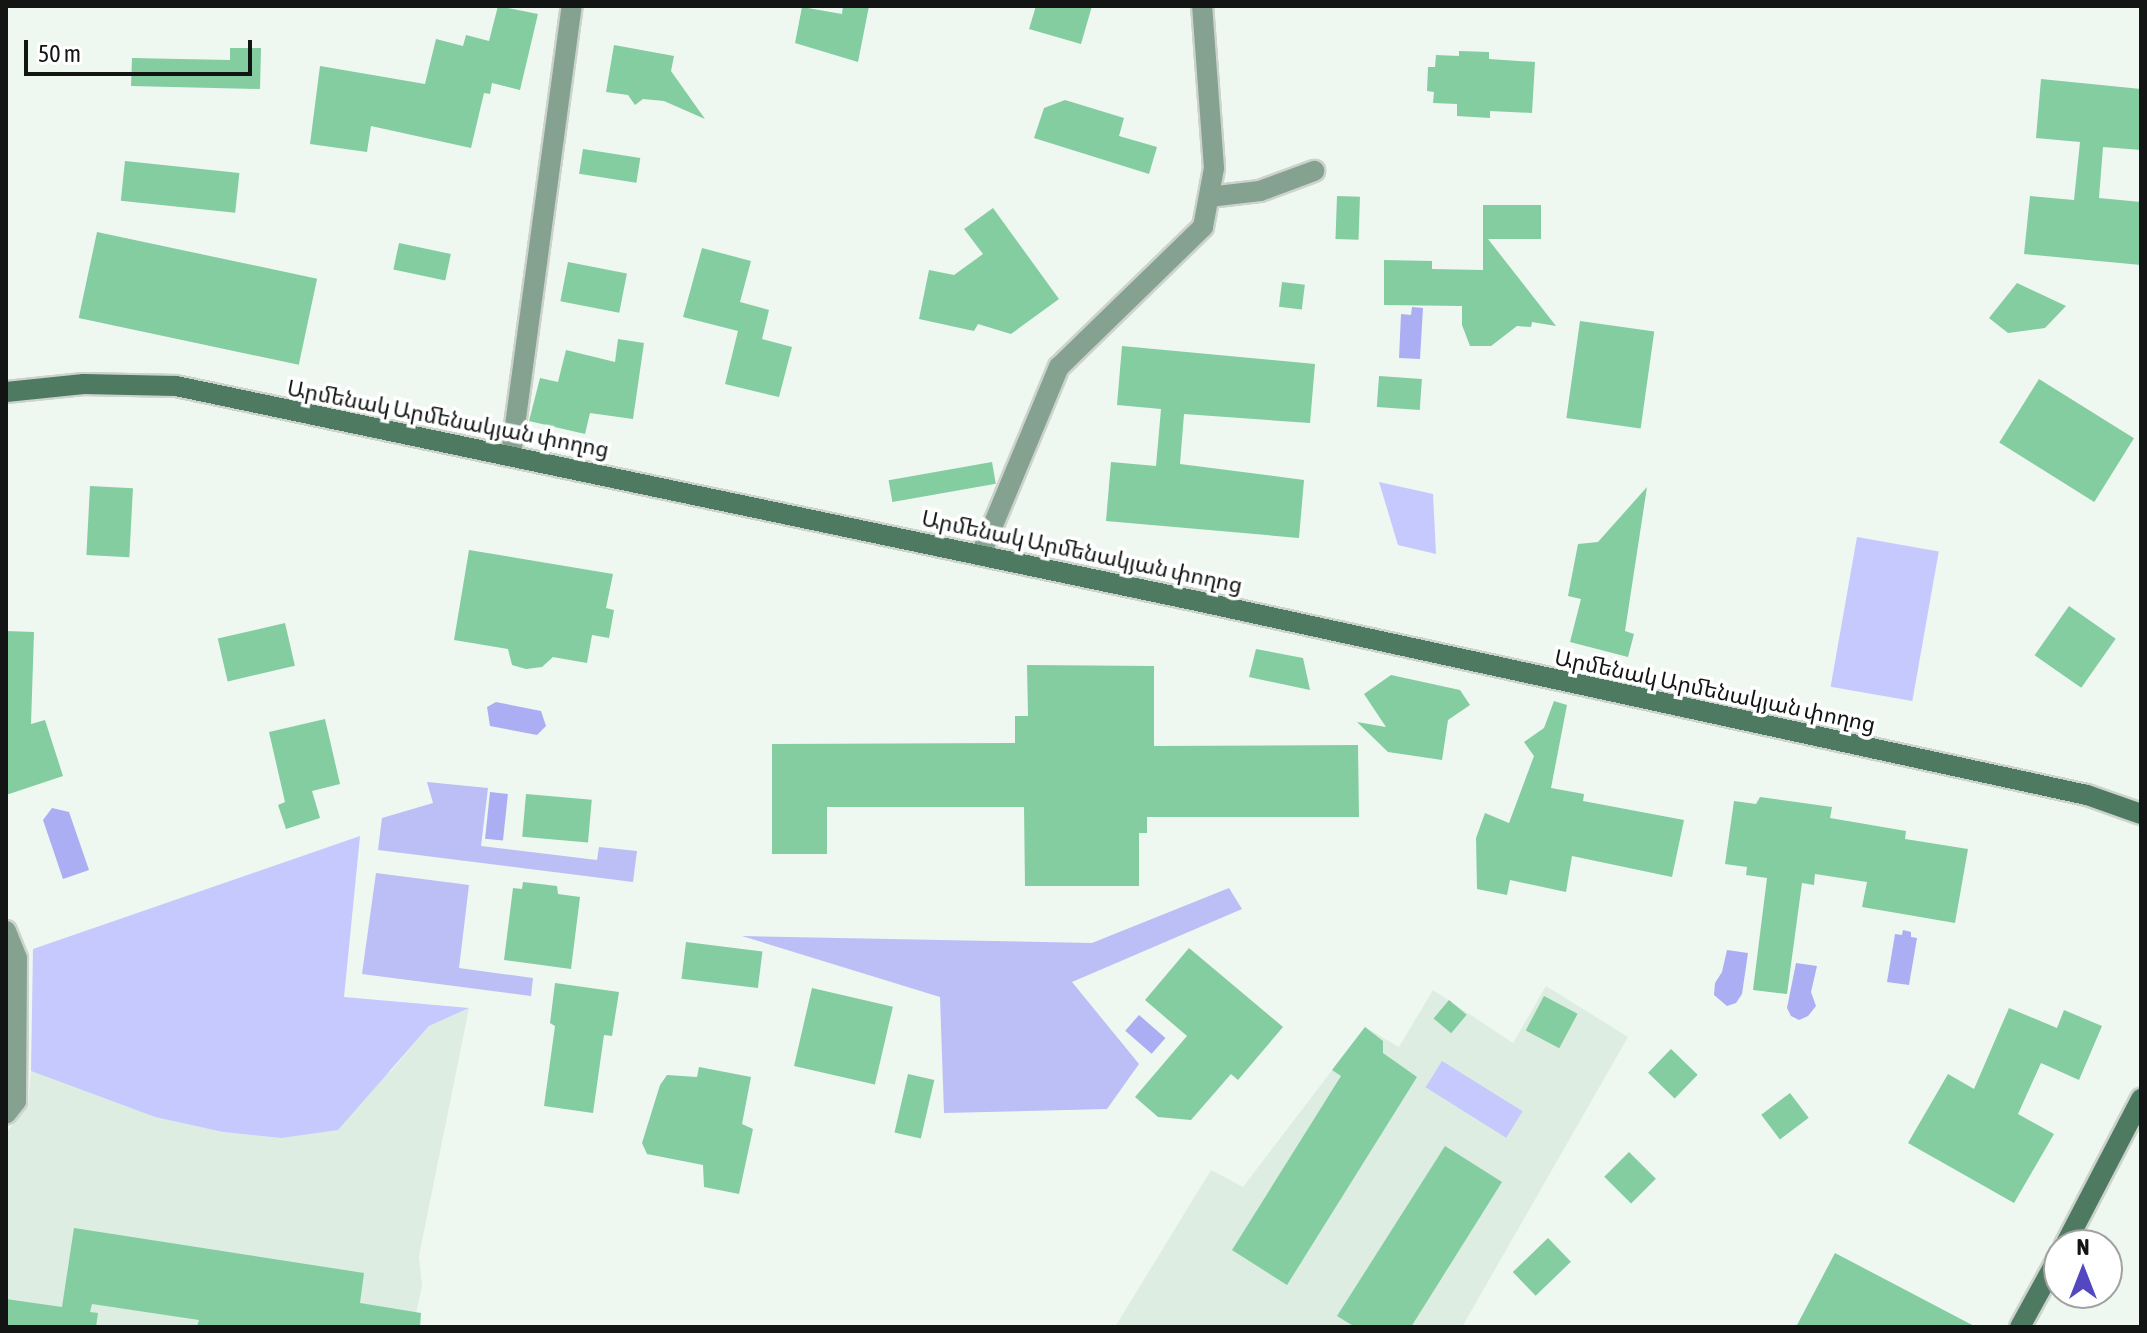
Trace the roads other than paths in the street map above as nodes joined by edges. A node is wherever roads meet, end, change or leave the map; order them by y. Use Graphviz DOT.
graph roads {
  1 [pos="572,6"];
  2 [pos="1206,7"];
  3 [pos="1314,171"];
  4 [pos="1209,197"];
  5 [pos="6,392"];
  6 [pos="511,455"];
  7 [pos="981,554"];
  8 [pos="2141,814"];
  9 [pos="6,931"];
  10 [pos="2141,1099"];
  11 [pos="6,1114"];
  12 [pos="2073,1229"];
  13 [pos="2043,1285"];
  14 [pos="2020,1327"];
  1 -- 6 [label="street"];
  2 -- 4 [label="street"];
  3 -- 4 [label="street"];
  4 -- 7 [label="street"];
  5 -- 6 [label="main road, Արմենակ Արմենակյան փողոց"];
  6 -- 7 [label="main road, Արմենակ Արմենակյան փողոց"];
  7 -- 8 [label="main road, Արմենակ Արմենակյան փողոց"];
  9 -- 11 [label="street"];
  10 -- 12 [label="main road"];
  13 -- 14 [label="main road"];
}
